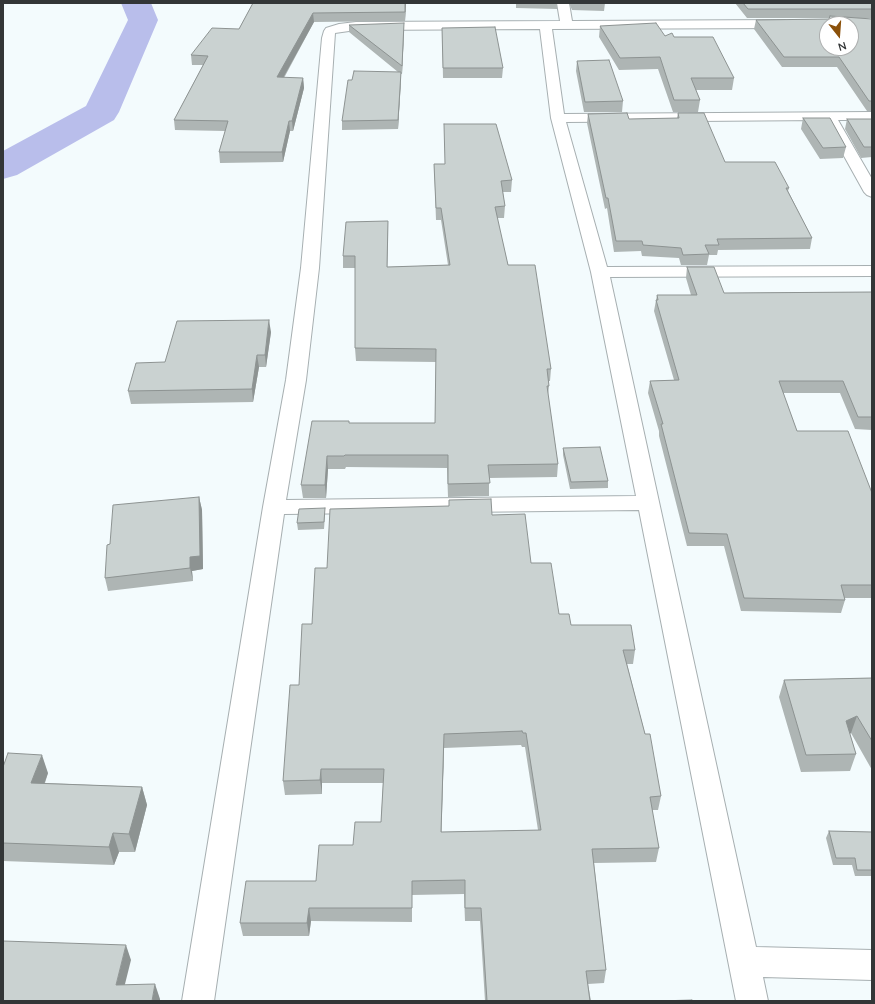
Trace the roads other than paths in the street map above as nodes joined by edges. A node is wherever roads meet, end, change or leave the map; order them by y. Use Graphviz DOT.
graph roads {
  1 [pos="563,3"];
  2 [pos="794,24"];
  3 [pos="557,25"];
  4 [pos="828,116"];
  5 [pos="872,116"];
  6 [pos="558,118"];
  7 [pos="872,192"];
  8 [pos="872,271"];
  9 [pos="600,272"];
  10 [pos="649,503"];
  11 [pos="274,507"];
  12 [pos="743,962"];
  13 [pos="872,964"];
  14 [pos="198,1001"];
  15 [pos="752,1001"];
  1 -- 3 [label="street"];
  2 -- 3 [label="street"];
  3 -- 6 [label="street"];
  3 -- 11 [label="street"];
  4 -- 5 [label="street"];
  4 -- 6 [label="street"];
  4 -- 7 [label="street"];
  6 -- 9 [label="street"];
  8 -- 9 [label="street"];
  9 -- 10 [label="street"];
  10 -- 11 [label="street"];
  10 -- 12 [label="street"];
  11 -- 14 [label="street"];
  12 -- 13 [label="street"];
  12 -- 15 [label="street"];
}
